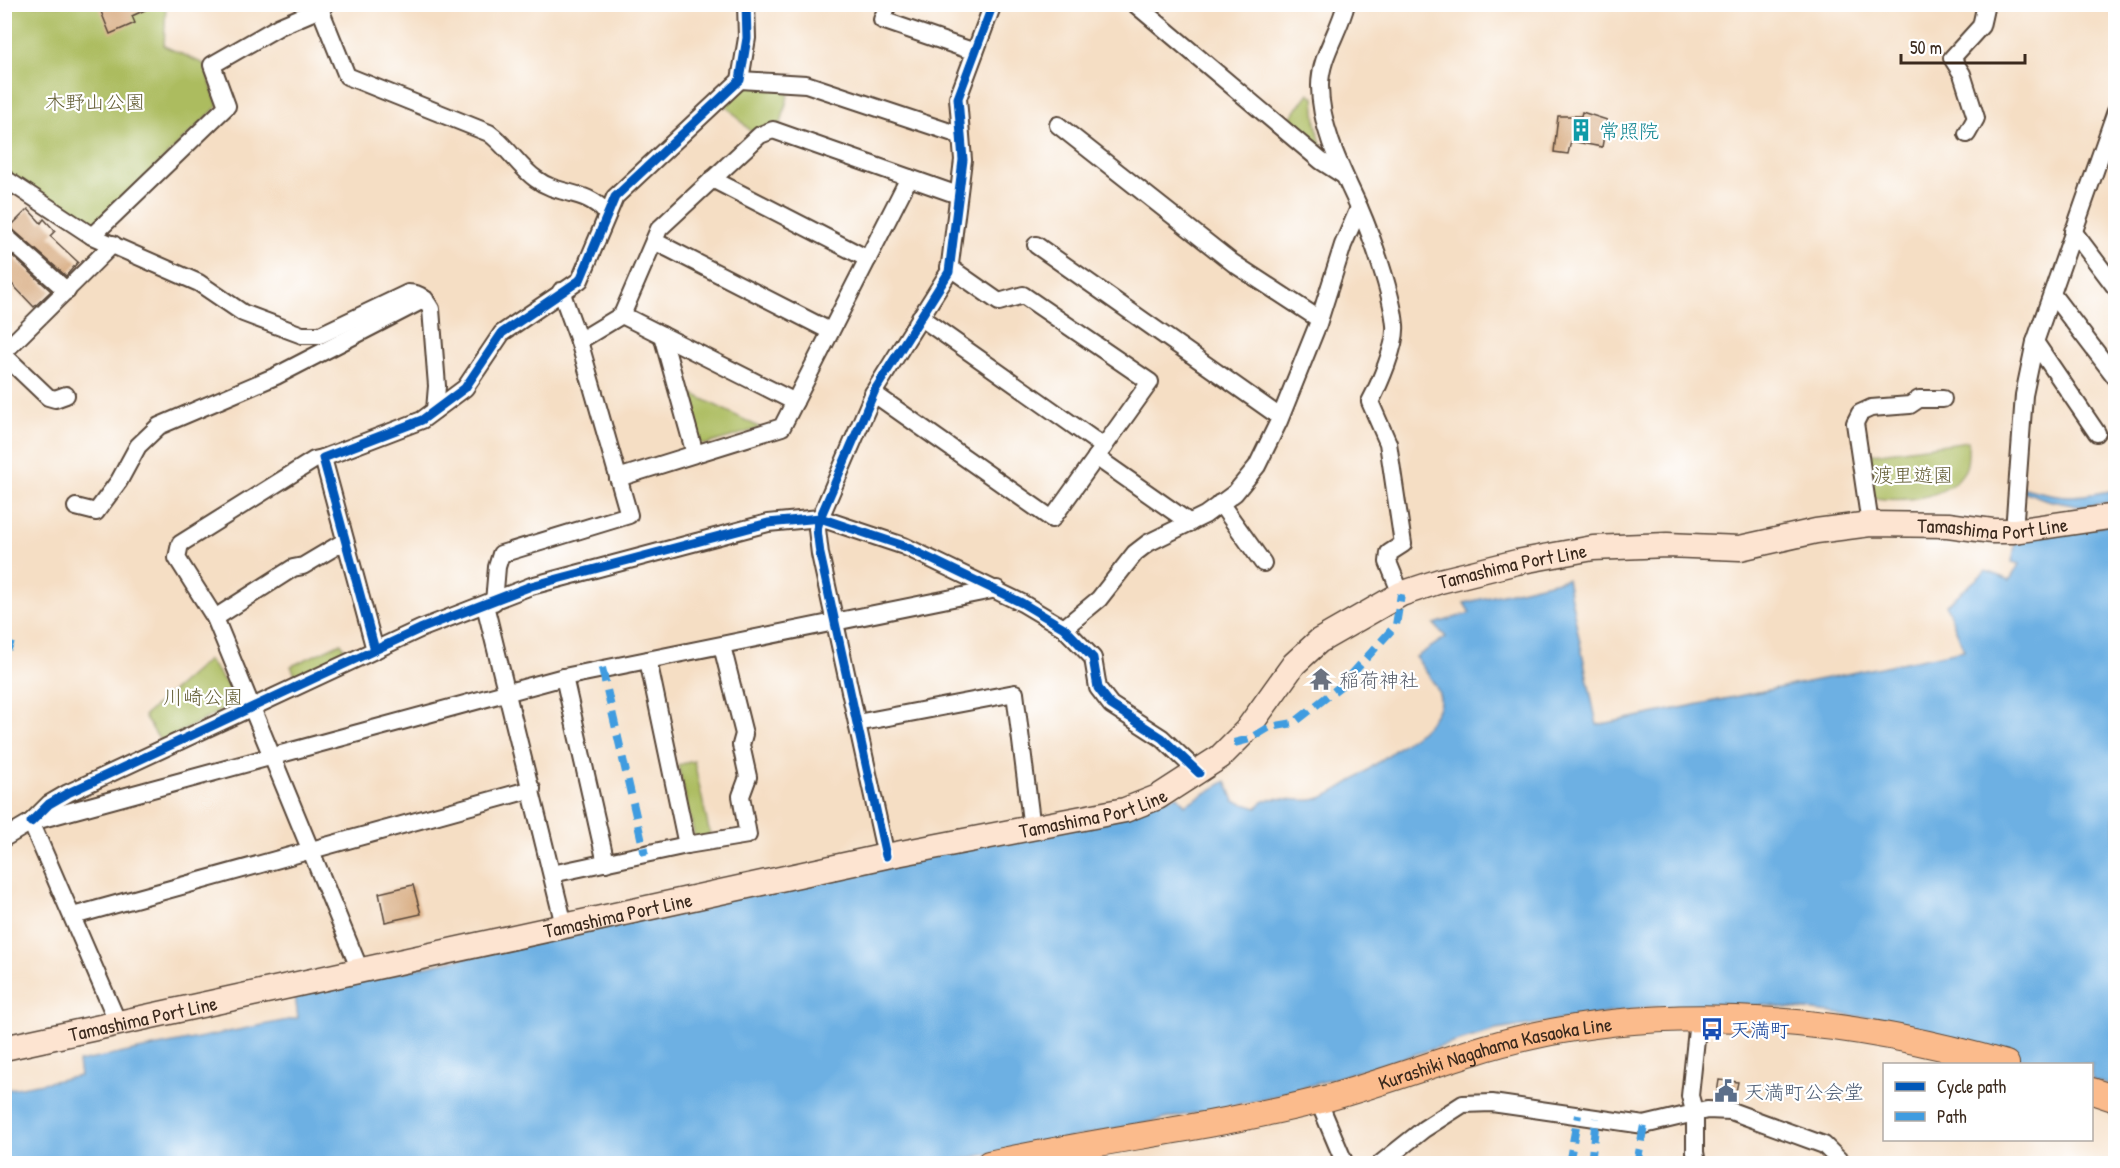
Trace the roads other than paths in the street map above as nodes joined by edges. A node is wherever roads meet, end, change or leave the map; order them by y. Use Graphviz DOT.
graph roads {
  1 [pos="746,4"];
  2 [pos="888,4"];
  3 [pos="993,4"];
  4 [pos="1135,4"];
  5 [pos="1346,4"];
  6 [pos="1986,4"];
  7 [pos="323,7"];
  8 [pos="975,52"];
  9 [pos="740,80"];
  10 [pos="2115,111"];
  11 [pos="1058,125"];
  12 [pos="1967,134"];
  13 [pos="959,135"];
  14 [pos="1343,175"];
  15 [pos="4,178"];
  16 [pos="909,178"];
  17 [pos="712,179"];
  18 [pos="958,195"];
  19 [pos="1359,208"];
  20 [pos="606,213"];
  21 [pos="2073,231"];
  22 [pos="4,235"];
  23 [pos="92,236"];
  24 [pos="654,241"];
  25 [pos="113,244"];
  26 [pos="1035,245"];
  27 [pos="868,259"];
  28 [pos="949,267"];
  29 [pos="2115,288"];
  30 [pos="67,291"];
  31 [pos="561,291"];
  32 [pos="2052,294"];
  33 [pos="425,299"];
  34 [pos="622,315"];
  35 [pos="920,317"];
  36 [pos="1319,319"];
  37 [pos="830,331"];
  38 [pos="662,335"];
  39 [pos="579,341"];
  40 [pos="2035,342"];
  41 [pos="4,353"];
  42 [pos="2115,378"];
  43 [pos="873,393"];
  44 [pos="66,395"];
  45 [pos="1943,399"];
  46 [pos="795,402"];
  47 [pos="435,410"];
  48 [pos="1280,417"];
  49 [pos="2097,433"];
  50 [pos="1100,452"];
  51 [pos="695,454"];
  52 [pos="323,458"];
  53 [pos="618,478"];
  54 [pos="1220,503"];
  55 [pos="76,507"];
  56 [pos="2115,516"];
  57 [pos="820,518"];
  58 [pos="1190,523"];
  59 [pos="1870,524"];
  60 [pos="2014,531"];
  61 [pos="345,541"];
  62 [pos="1263,563"];
  63 [pos="997,589"];
  64 [pos="1401,594"];
  65 [pos="490,603"];
  66 [pos="215,618"];
  67 [pos="836,623"];
  68 [pos="1064,628"];
  69 [pos="722,646"];
  70 [pos="375,650"];
  71 [pos="648,660"];
  72 [pos="564,677"];
  73 [pos="508,691"];
  74 [pos="250,706"];
  75 [pos="857,723"];
  76 [pos="272,755"];
  77 [pos="1199,772"];
  78 [pos="532,789"];
  79 [pos="31,822"];
  80 [pos="1032,829"];
  81 [pos="4,838"];
  82 [pos="687,845"];
  83 [pos="312,852"];
  84 [pos="886,856"];
  85 [pos="606,863"];
  86 [pos="552,874"];
  87 [pos="73,916"];
  88 [pos="564,925"];
  89 [pos="360,970"];
  90 [pos="1698,1020"];
  91 [pos="118,1023"];
  92 [pos="4,1048"];
  93 [pos="1999,1063"];
  94 [pos="2093,1092"];
  95 [pos="2115,1099"];
  96 [pos="1318,1100"];
  97 [pos="1695,1114"];
  98 [pos="989,1164"];
  99 [pos="1345,1164"];
  100 [pos="1380,1164"];
  101 [pos="1697,1164"];
  102 [pos="1843,1164"];
  1 -- 9 [label="street"];
  2 -- 8 [label="street"];
  3 -- 8 [label="street"];
  4 -- 14 [label="street"];
  5 -- 14 [label="street"];
  6 -- 12 [label="street"];
  7 -- 20 [label="street"];
  7 -- 23 [label="street"];
  8 -- 13 [label="street"];
  9 -- 13 [label="street"];
  9 -- 20 [label="street"];
  10 -- 21 [label="street"];
  11 -- 36 [label="street"];
  13 -- 18 [label="street"];
  14 -- 19 [label="street"];
  15 -- 23 [label="street"];
  16 -- 17 [label="street"];
  16 -- 18 [label="street"];
  16 -- 27 [label="street"];
  17 -- 24 [label="street"];
  17 -- 27 [label="street"];
  18 -- 28 [label="street"];
  19 -- 36 [label="street"];
  19 -- 64 [label="street"];
  20 -- 31 [label="street"];
  21 -- 29 [label="street"];
  21 -- 32 [label="street"];
  22 -- 30 [label="street"];
  23 -- 25 [label="street"];
  24 -- 34 [label="street"];
  24 -- 37 [label="street"];
  25 -- 30 [label="street"];
  25 -- 33 [label="street"];
  26 -- 48 [label="street"];
  27 -- 37 [label="street"];
  28 -- 35 [label="street"];
  28 -- 50 [label="street"];
  30 -- 41 [label="street"];
  31 -- 39 [label="street"];
  31 -- 47 [label="street"];
  32 -- 40 [label="street"];
  32 -- 42 [label="street"];
  33 -- 47 [label="street"];
  33 -- 55 [label="street"];
  34 -- 38 [label="street"];
  34 -- 39 [label="street"];
  35 -- 43 [label="street"];
  35 -- 50 [label="street"];
  36 -- 48 [label="street"];
  37 -- 46 [label="street"];
  38 -- 46 [label="street"];
  38 -- 51 [label="street"];
  39 -- 53 [label="street"];
  40 -- 49 [label="street"];
  40 -- 60 [label="street"];
  41 -- 44 [label="street"];
  43 -- 50 [label="street"];
  43 -- 57 [label="street"];
  45 -- 59 [label="street"];
  46 -- 51 [label="street"];
  47 -- 52 [label="street"];
  48 -- 54 [label="street"];
  50 -- 58 [label="street"];
  51 -- 53 [label="street"];
  52 -- 61 [label="street"];
  52 -- 66 [label="street"];
  53 -- 65 [label="street"];
  54 -- 58 [label="street"];
  54 -- 62 [label="street"];
  56 -- 60 [label="main road, Tamashima Port Line"];
  57 -- 63 [label="street"];
  57 -- 65 [label="street"];
  57 -- 67 [label="street"];
  58 -- 68 [label="street"];
  59 -- 60 [label="main road, Tamashima Port Line"];
  59 -- 64 [label="main road, Tamashima Port Line"];
  61 -- 66 [label="street"];
  61 -- 70 [label="street"];
  63 -- 67 [label="street"];
  63 -- 68 [label="street"];
  64 -- 77 [label="main road, Tamashima Port Line"];
  65 -- 70 [label="street"];
  65 -- 73 [label="street"];
  66 -- 74 [label="street"];
  67 -- 69 [label="street"];
  67 -- 75 [label="street"];
  68 -- 77 [label="street"];
  69 -- 71 [label="street"];
  69 -- 82 [label="street"];
  70 -- 74 [label="street"];
  71 -- 72 [label="street"];
  71 -- 82 [label="street"];
  72 -- 73 [label="street"];
  72 -- 85 [label="street"];
  73 -- 76 [label="street"];
  73 -- 78 [label="street"];
  74 -- 76 [label="street"];
  74 -- 79 [label="street"];
  75 -- 80 [label="street"];
  75 -- 84 [label="street"];
  76 -- 79 [label="street"];
  76 -- 83 [label="street"];
  77 -- 80 [label="main road, Tamashima Port Line"];
  78 -- 83 [label="street"];
  78 -- 86 [label="street"];
  79 -- 81 [label="street"];
  79 -- 87 [label="street"];
  80 -- 84 [label="main road, Tamashima Port Line"];
  82 -- 85 [label="street"];
  83 -- 87 [label="street"];
  83 -- 89 [label="street"];
  84 -- 88 [label="main road, Tamashima Port Line"];
  85 -- 86 [label="street"];
  86 -- 88 [label="street"];
  87 -- 91 [label="street"];
  88 -- 89 [label="main road, Tamashima Port Line"];
  89 -- 91 [label="main road, Tamashima Port Line"];
  90 -- 93 [label="main road, Kurashiki Nagahama Kasaoka Line"];
  90 -- 96 [label="main road, Kurashiki Nagahama Kasaoka Line"];
  90 -- 97 [label="street"];
  91 -- 92 [label="main road, Tamashima Port Line"];
  94 -- 95 [label="main road"];
  96 -- 98 [label="main road, Kurashiki Nagahama Kasaoka Line"];
  96 -- 99 [label="street"];
  97 -- 100 [label="street"];
  97 -- 101 [label="street"];
  97 -- 102 [label="street"];
}
